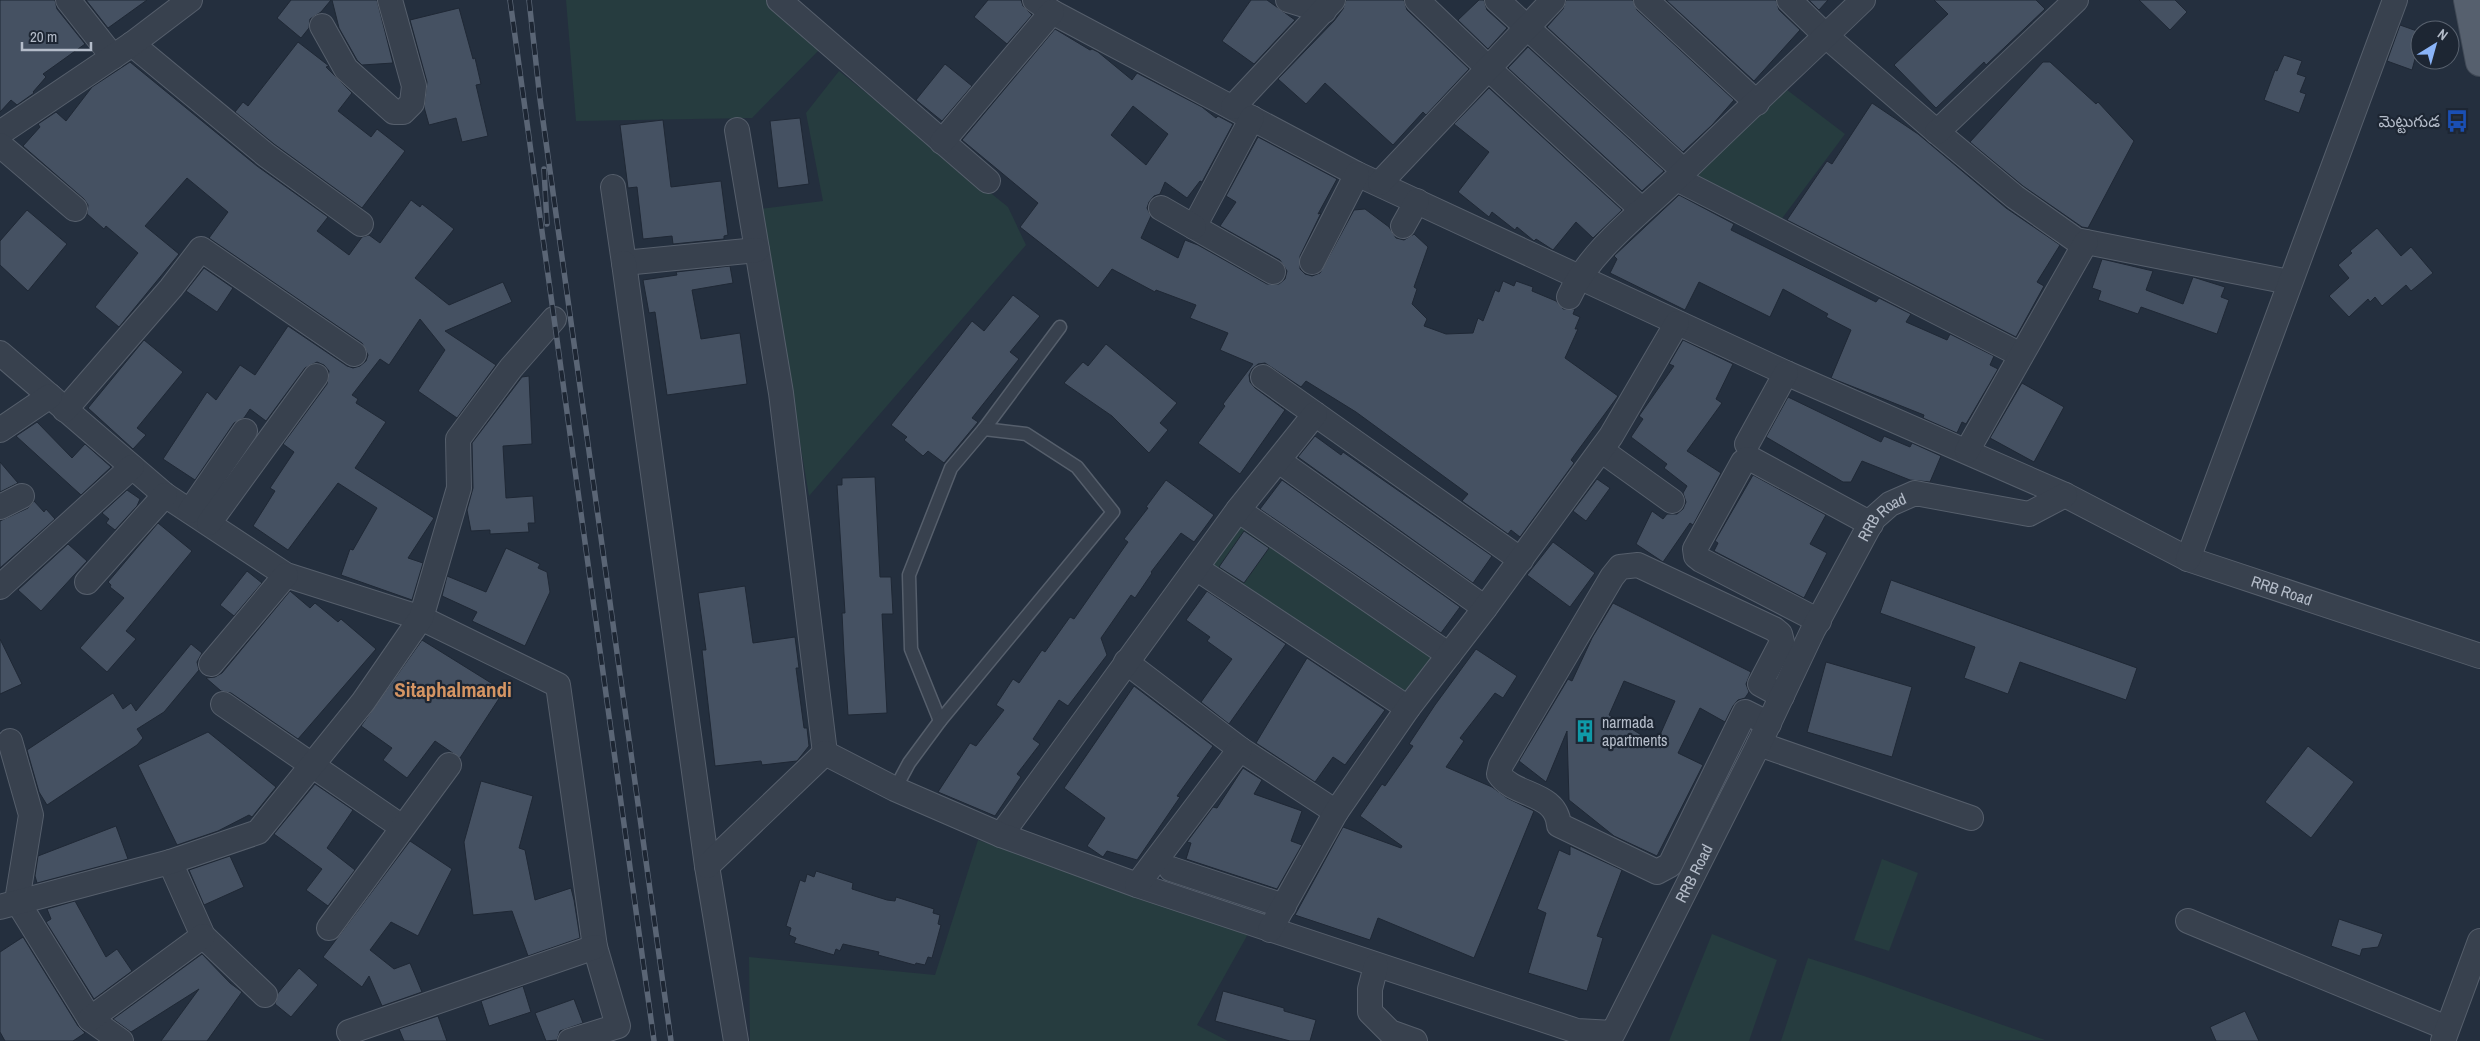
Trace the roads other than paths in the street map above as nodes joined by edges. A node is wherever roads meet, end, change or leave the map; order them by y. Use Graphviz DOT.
graph roads {
  1 [pos="68,0"];
  2 [pos="190,0"];
  3 [pos="390,0"];
  4 [pos="779,0"];
  5 [pos="1288,0"];
  6 [pos="1417,0"];
  7 [pos="1497,0"];
  8 [pos="1553,0"];
  9 [pos="1646,0"];
  10 [pos="1788,0"];
  11 [pos="1863,0"];
  12 [pos="2076,0"];
  13 [pos="2396,0"];
  14 [pos="2468,0"];
  15 [pos="1328,5"];
  16 [pos="1043,6"];
  17 [pos="322,26"];
  18 [pos="1526,28"];
  19 [pos="1826,36"];
  20 [pos="123,51"];
  21 [pos="2480,62"];
  22 [pos="1488,69"];
  23 [pos="1757,103"];
  24 [pos="1242,113"];
  25 [pos="737,130"];
  26 [pos="1937,132"];
  27 [pos="0,133"];
  28 [pos="942,142"];
  29 [pos="0,145"];
  30 [pos="1357,174"];
  31 [pos="1680,175"];
  32 [pos="988,181"];
  33 [pos="1380,183"];
  34 [pos="613,186"];
  35 [pos="1418,201"];
  36 [pos="1162,208"];
  37 [pos="75,209"];
  38 [pos="1641,209"];
  39 [pos="361,224"];
  40 [pos="1403,226"];
  41 [pos="1194,227"];
  42 [pos="2086,242"];
  43 [pos="757,250"];
  44 [pos="1312,262"];
  45 [pos="624,263"];
  46 [pos="1273,272"];
  47 [pos="2289,282"];
  48 [pos="1573,288"];
  49 [pos="554,319"];
  50 [pos="1677,322"];
  51 [pos="1060,327"];
  52 [pos="0,353"];
  53 [pos="354,354"];
  54 [pos="2021,355"];
  55 [pos="1786,373"];
  56 [pos="316,376"];
  57 [pos="1263,377"];
  58 [pos="58,403"];
  59 [pos="1315,414"];
  60 [pos="984,429"];
  61 [pos="0,430"];
  62 [pos="245,431"];
  63 [pos="1747,444"];
  64 [pos="1601,450"];
  65 [pos="1967,451"];
  66 [pos="1278,461"];
  67 [pos="132,467"];
  68 [pos="165,494"];
  69 [pos="2065,495"];
  70 [pos="22,496"];
  71 [pos="1672,501"];
  72 [pos="0,507"];
  73 [pos="1238,510"];
  74 [pos="200,517"];
  75 [pos="1871,524"];
  76 [pos="2188,559"];
  77 [pos="1521,560"];
  78 [pos="1196,568"];
  79 [pos="286,575"];
  80 [pos="88,582"];
  81 [pos="0,588"];
  82 [pos="1485,608"];
  83 [pos="422,618"];
  84 [pos="1819,620"];
  85 [pos="1449,655"];
  86 [pos="2480,656"];
  87 [pos="1126,662"];
  88 [pos="211,664"];
  89 [pos="1760,684"];
  90 [pos="1782,696"];
  91 [pos="223,704"];
  92 [pos="1408,708"];
  93 [pos="1745,712"];
  94 [pos="940,721"];
  95 [pos="1764,734"];
  96 [pos="10,741"];
  97 [pos="1240,749"];
  98 [pos="825,753"];
  99 [pos="449,765"];
  100 [pos="311,766"];
  101 [pos="895,789"];
  102 [pos="1336,812"];
  103 [pos="1972,818"];
  104 [pos="402,828"];
  105 [pos="1309,834"];
  106 [pos="1001,835"];
  107 [pos="170,862"];
  108 [pos="707,866"];
  109 [pos="1171,869"];
  110 [pos="1137,885"];
  111 [pos="8,904"];
  112 [pos="1279,904"];
  113 [pos="2188,921"];
  114 [pos="329,928"];
  115 [pos="1270,930"];
  116 [pos="203,936"];
  117 [pos="2480,941"];
  118 [pos="595,947"];
  119 [pos="1376,966"];
  120 [pos="264,995"];
  121 [pos="90,1019"];
  122 [pos="349,1032"];
  123 [pos="2445,1034"];
  124 [pos="1575,1036"];
  125 [pos="1614,1037"];
  126 [pos="121,1041"];
  127 [pos="570,1041"];
  128 [pos="736,1041"];
  129 [pos="1415,1041"];
  1 -- 20 [label="street"];
  2 -- 20 [label="street"];
  3 -- 17 [label="street"];
  4 -- 28 [label="street"];
  5 -- 15 [label="street"];
  6 -- 22 [label="street"];
  7 -- 18 [label="street"];
  8 -- 18 [label="street"];
  9 -- 23 [label="street"];
  10 -- 19 [label="street"];
  11 -- 19 [label="street"];
  12 -- 26 [label="street"];
  13 -- 47 [label="street"];
  14 -- 21 [label="main road"];
  15 -- 24 [label="street"];
  16 -- 24 [label="street"];
  16 -- 28 [label="street"];
  18 -- 22 [label="street"];
  18 -- 31 [label="street"];
  19 -- 23 [label="street"];
  19 -- 26 [label="street"];
  20 -- 27 [label="street"];
  20 -- 39 [label="street"];
  22 -- 33 [label="street"];
  22 -- 38 [label="street"];
  23 -- 31 [label="street"];
  24 -- 30 [label="street"];
  24 -- 41 [label="street"];
  25 -- 43 [label="street"];
  26 -- 42 [label="street"];
  28 -- 32 [label="street"];
  29 -- 37 [label="street"];
  30 -- 33 [label="street"];
  30 -- 44 [label="street"];
  31 -- 38 [label="street"];
  31 -- 54 [label="street"];
  33 -- 35 [label="street"];
  34 -- 45 [label="street"];
  35 -- 40 [label="street"];
  35 -- 48 [label="street"];
  36 -- 41 [label="street"];
  38 -- 48 [label="street"];
  41 -- 46 [label="street"];
  42 -- 47 [label="street"];
  42 -- 54 [label="street"];
  43 -- 45 [label="street"];
  43 -- 98 [label="street"];
  45 -- 108 [label="street"];
  47 -- 76 [label="street"];
  48 -- 50 [label="street"];
  49 -- 83 [label="street"];
  50 -- 55 [label="street"];
  50 -- 64 [label="street"];
  51 -- 60 [label="lane"];
  52 -- 58 [label="street"];
  53 -- 58 [label="street"];
  54 -- 65 [label="street"];
  55 -- 63 [label="street"];
  55 -- 65 [label="street"];
  56 -- 74 [label="street"];
  57 -- 59 [label="street"];
  58 -- 61 [label="street"];
  58 -- 67 [label="street"];
  59 -- 66 [label="street"];
  59 -- 77 [label="street"];
  60 -- 94 [label="lane"];
  60 -- 94 [label="lane"];
  62 -- 74 [label="street"];
  64 -- 71 [label="street"];
  64 -- 77 [label="street"];
  65 -- 69 [label="street"];
  66 -- 73 [label="street"];
  66 -- 82 [label="street"];
  67 -- 68 [label="street"];
  67 -- 81 [label="street"];
  68 -- 74 [label="street"];
  68 -- 80 [label="street"];
  69 -- 75 [label="street, RRB Road"];
  69 -- 76 [label="street, RRB Road"];
  70 -- 72 [label="street"];
  73 -- 78 [label="street"];
  73 -- 85 [label="street"];
  74 -- 79 [label="street"];
  75 -- 84 [label="street, RRB Road"];
  75 -- 84 [label="street"];
  76 -- 86 [label="street, RRB Road"];
  77 -- 82 [label="street"];
  78 -- 87 [label="street"];
  78 -- 92 [label="street"];
  79 -- 83 [label="street"];
  79 -- 88 [label="street"];
  82 -- 85 [label="street"];
  83 -- 100 [label="street"];
  83 -- 118 [label="street"];
  84 -- 90 [label="street, RRB Road"];
  85 -- 92 [label="street"];
  87 -- 97 [label="street"];
  87 -- 106 [label="street"];
  89 -- 90 [label="street"];
  89 -- 93 [label="street"];
  89 -- 93 [label="street"];
  90 -- 95 [label="street, RRB Road"];
  91 -- 100 [label="street"];
  92 -- 102 [label="street"];
  93 -- 95 [label="street"];
  94 -- 101 [label="lane"];
  95 -- 103 [label="street"];
  95 -- 125 [label="street, RRB Road"];
  96 -- 111 [label="street"];
  97 -- 102 [label="street"];
  97 -- 110 [label="street"];
  98 -- 101 [label="street"];
  98 -- 108 [label="street"];
  99 -- 104 [label="street"];
  100 -- 104 [label="street"];
  100 -- 107 [label="street"];
  101 -- 106 [label="street"];
  102 -- 112 [label="street"];
  104 -- 114 [label="street"];
  105 -- 112 [label="street"];
  106 -- 110 [label="street"];
  107 -- 111 [label="street"];
  107 -- 116 [label="street"];
  108 -- 128 [label="street"];
  109 -- 112 [label="street"];
  110 -- 115 [label="street"];
  111 -- 121 [label="street"];
  112 -- 115 [label="street"];
  113 -- 123 [label="street"];
  115 -- 119 [label="street"];
  116 -- 120 [label="street"];
  116 -- 121 [label="street"];
  117 -- 123 [label="street"];
  118 -- 122 [label="street"];
  118 -- 127 [label="street"];
  119 -- 124 [label="street"];
  119 -- 129 [label="street"];
  121 -- 126 [label="street"];
  124 -- 125 [label="street"];
}
